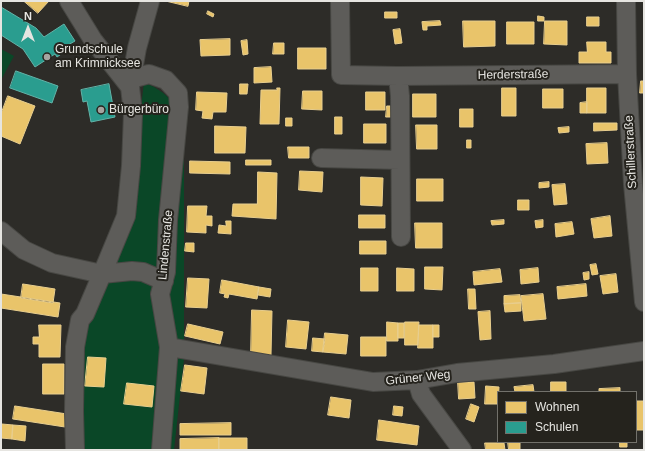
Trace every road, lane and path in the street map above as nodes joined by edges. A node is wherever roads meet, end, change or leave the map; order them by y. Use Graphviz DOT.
graph roads {
  1 [pos="69,1"];
  2 [pos="150,1"];
  3 [pos="340,1"];
  4 [pos="626,1"];
  5 [pos="627,74"];
  6 [pos="398,76"];
  7 [pos="130,83"];
  8 [pos="321,158"];
  9 [pos="400,160"];
  10 [pos="1,231"];
  11 [pos="401,237"];
  12 [pos="102,274"];
  13 [pos="164,281"];
  14 [pos="644,302"];
  15 [pos="169,347"];
  16 [pos="644,351"];
  17 [pos="417,380"];
  18 [pos="75,450"];
  19 [pos="161,450"];
  20 [pos="462,450"];
  1 -- 7 [label="street"];
  2 -- 7 [label="street"];
  3 -- 6 [label="street, Herderstraße"];
  4 -- 5 [label="street, Schillerstraße"];
  5 -- 6 [label="street, Herderstraße"];
  5 -- 14 [label="street, Schillerstraße"];
  6 -- 9 [label="street"];
  7 -- 12 [label="street"];
  7 -- 13 [label="street, Lindenstraße"];
  8 -- 9 [label="street"];
  9 -- 11 [label="street"];
  10 -- 12 [label="street"];
  12 -- 13 [label="street"];
  12 -- 18 [label="street"];
  13 -- 15 [label="street, Lindenstraße"];
  15 -- 17 [label="street, Grüner Weg"];
  15 -- 19 [label="street, Lindenstraße"];
  16 -- 17 [label="street, Grüner Weg"];
  17 -- 20 [label="street"];
}
